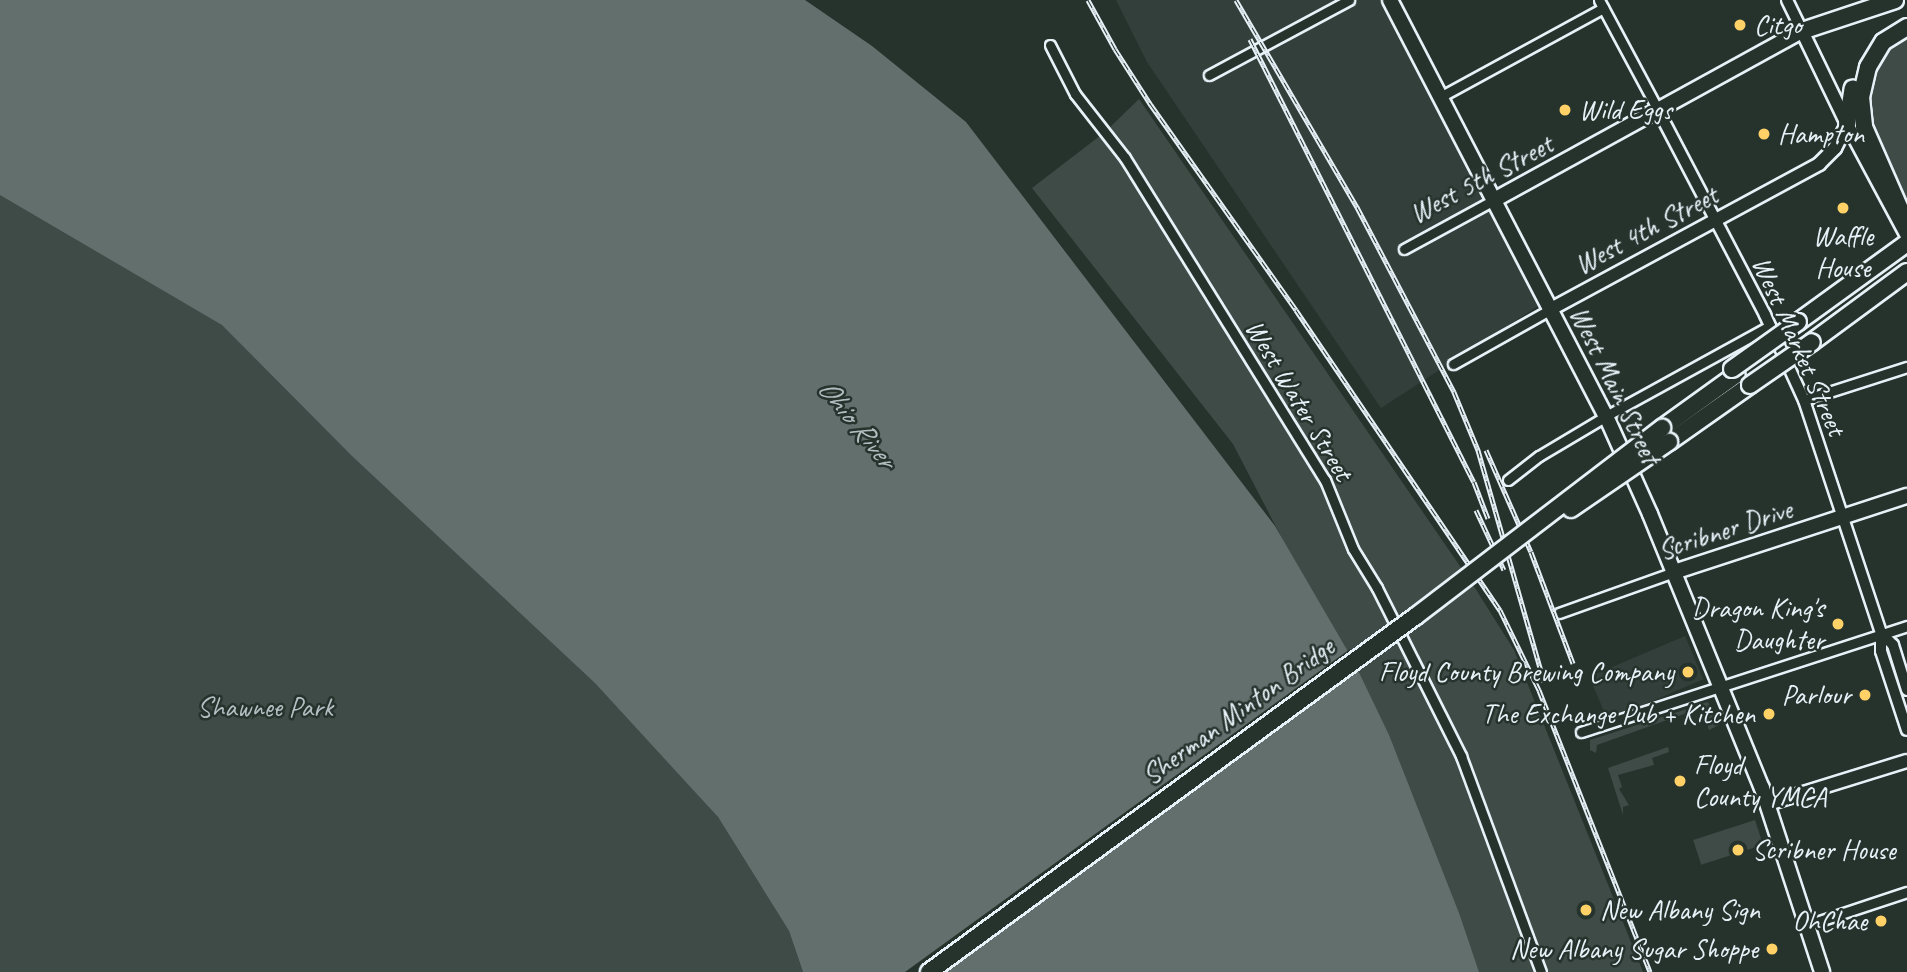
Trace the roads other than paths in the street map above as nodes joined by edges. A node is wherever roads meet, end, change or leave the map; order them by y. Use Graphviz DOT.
graph roads {
  1 [pos="1349,0"];
  2 [pos="1390,0"];
  3 [pos="1787,0"];
  4 [pos="1895,0"];
  5 [pos="1601,2"];
  6 [pos="1907,27"];
  7 [pos="1802,31"];
  8 [pos="1883,42"];
  9 [pos="1050,45"];
  10 [pos="1209,75"];
  11 [pos="1440,97"];
  12 [pos="1658,110"];
  13 [pos="1847,124"];
  14 [pos="1494,200"];
  15 [pos="1715,220"];
  16 [pos="1907,225"];
  17 [pos="1907,236"];
  18 [pos="1907,243"];
  19 [pos="1404,248"];
  20 [pos="1907,250"];
  21 [pos="1891,258"];
  22 [pos="1903,275"];
  23 [pos="1550,309"];
  24 [pos="1770,326"];
  25 [pos="1453,364"];
  26 [pos="1907,367"];
  27 [pos="1804,400"];
  28 [pos="1606,416"];
  29 [pos="1663,431"];
  30 [pos="1508,480"];
  31 [pos="1907,496"];
  32 [pos="1842,517"];
  33 [pos="1674,572"];
  34 [pos="1559,613"];
  35 [pos="1907,626"];
  36 [pos="1881,634"];
  37 [pos="1720,686"];
  38 [pos="1907,690"];
  39 [pos="1907,730"];
  40 [pos="1581,732"];
  41 [pos="1907,761"];
  42 [pos="1766,798"];
  43 [pos="1907,892"];
  44 [pos="1807,925"];
  45 [pos="921,972"];
  46 [pos="929,972"];
  47 [pos="1541,972"];
  48 [pos="1822,972"];
  1 -- 10 [label="street"];
  2 -- 11 [label="main road, West Main Street"];
  3 -- 7 [label="street"];
  4 -- 7 [label="highway"];
  5 -- 11 [label="street"];
  5 -- 12 [label="street, West Market Street"];
  6 -- 8 [label="highway"];
  7 -- 12 [label="main road, West 5th Street"];
  7 -- 13 [label="main road"];
  8 -- 13 [label="highway"];
  8 -- 16 [label="highway"];
  9 -- 47 [label="street, West Water Street"];
  11 -- 14 [label="main road, West Main Street"];
  12 -- 14 [label="main road, West 5th Street"];
  12 -- 15 [label="street, West Market Street"];
  13 -- 15 [label="main road, West 4th Street"];
  13 -- 17 [label="main road"];
  14 -- 19 [label="street, West 5th Street"];
  14 -- 23 [label="main road, West Main Street"];
  15 -- 23 [label="main road, West 4th Street"];
  15 -- 24 [label="street, West Market Street"];
  18 -- 21 [label="highway"];
  20 -- 21 [label="highway"];
  21 -- 29 [label="highway, bridge"];
  22 -- 29 [label="highway, bridge"];
  23 -- 25 [label="street, West 4th Street"];
  23 -- 28 [label="main road, West Main Street"];
  24 -- 27 [label="street, West Market Street"];
  24 -- 28 [label="street"];
  26 -- 27 [label="street"];
  27 -- 32 [label="street, West Market Street"];
  28 -- 30 [label="street"];
  28 -- 33 [label="main road, West Main Street"];
  29 -- 45 [label="highway, Sherman Minton Bridge, bridge"];
  29 -- 45 [label="highway, Sherman Minton Bridge, bridge"];
  29 -- 46 [label="highway, bridge"];
  31 -- 32 [label="main road, Scribner Drive"];
  32 -- 33 [label="main road, Scribner Drive"];
  32 -- 36 [label="street, West Market Street"];
  33 -- 34 [label="street, Scribner Drive"];
  33 -- 37 [label="main road, West Main Street"];
  35 -- 36 [label="street"];
  36 -- 37 [label="street"];
  36 -- 38 [label="street"];
  36 -- 39 [label="street, West Market Street"];
  37 -- 40 [label="street"];
  37 -- 42 [label="main road, West Main Street"];
  41 -- 42 [label="main road"];
  42 -- 44 [label="main road, West Main Street"];
  43 -- 44 [label="street"];
  44 -- 48 [label="main road, West Main Street"];
}
